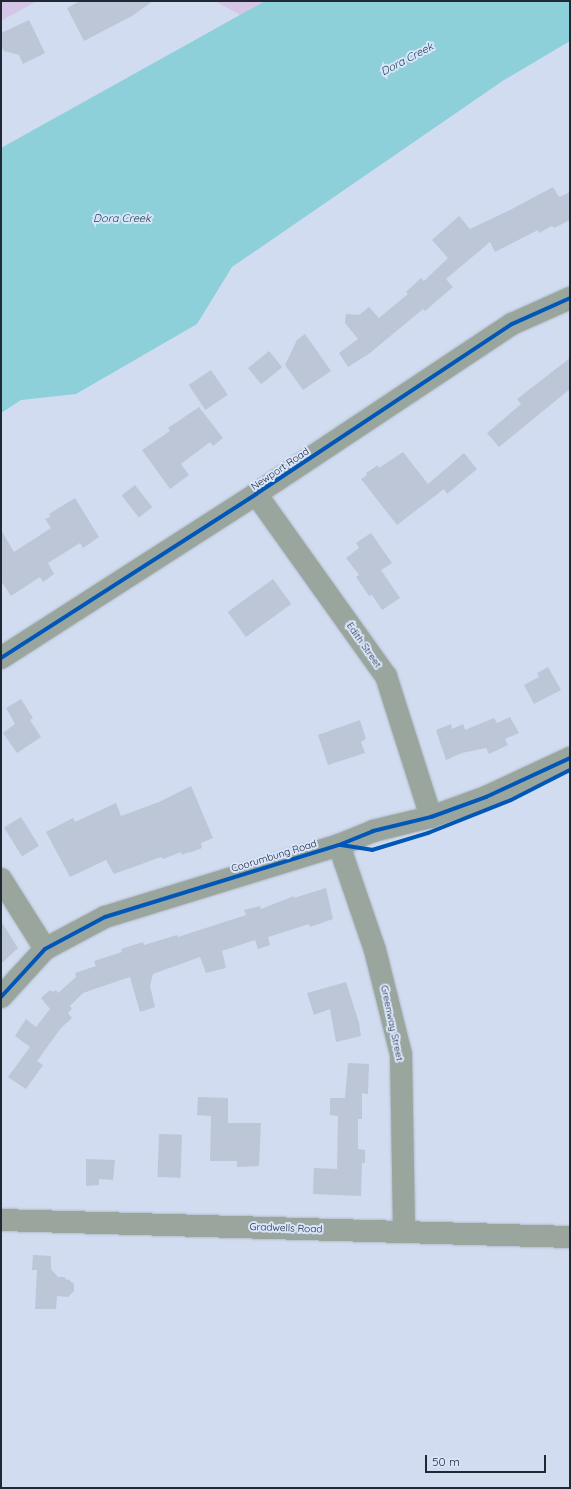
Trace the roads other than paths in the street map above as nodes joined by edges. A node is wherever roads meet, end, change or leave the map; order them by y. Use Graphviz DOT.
graph roads {
  1 [pos="570,298"];
  2 [pos="256,494"];
  3 [pos="1,658"];
  4 [pos="570,758"];
  5 [pos="430,817"];
  6 [pos="339,844"];
  7 [pos="1,879"];
  8 [pos="45,949"];
  9 [pos="1,997"];
  10 [pos="1,1220"];
  11 [pos="404,1232"];
  12 [pos="570,1237"];
  1 -- 2 [label="street, Newport Road"];
  2 -- 3 [label="street, Newport Road"];
  2 -- 5 [label="street, Edith Street"];
  4 -- 5 [label="street, Coorumbung Road"];
  5 -- 6 [label="street, Coorumbung Road"];
  6 -- 8 [label="street, Coorumbung Road"];
  6 -- 11 [label="street, Greenway Street"];
  7 -- 8 [label="street"];
  8 -- 9 [label="street, Coorumbung Road"];
  10 -- 11 [label="street, Gradwells Road"];
  11 -- 12 [label="street, Gradwells Road"];
}
